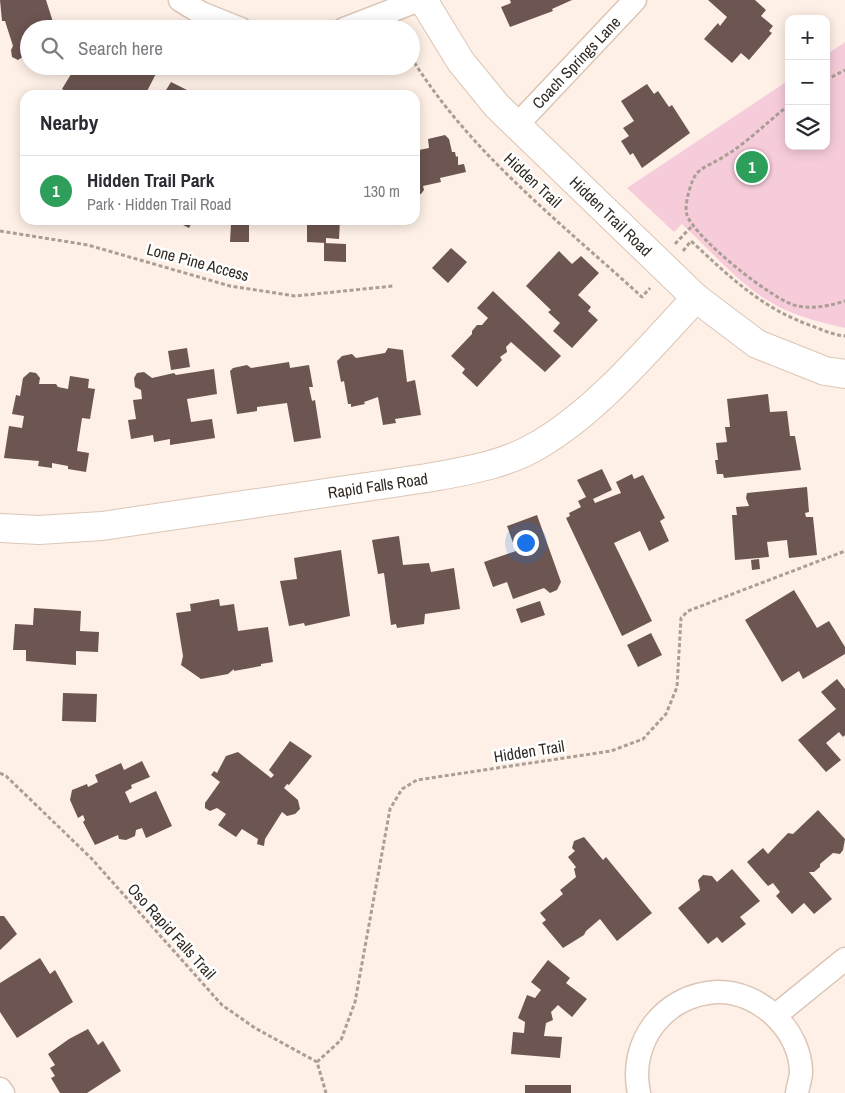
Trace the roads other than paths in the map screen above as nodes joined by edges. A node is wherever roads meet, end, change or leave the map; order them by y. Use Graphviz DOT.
graph roads {
  1 [pos="180,0"];
  2 [pos="419,0"];
  3 [pos="423,0"];
  4 [pos="635,0"];
  5 [pos="218,20"];
  6 [pos="367,20"];
  7 [pos="517,125"];
  8 [pos="696,298"];
  9 [pos="845,374"];
  10 [pos="0,528"];
  11 [pos="845,959"];
  12 [pos="776,1015"];
  13 [pos="0,1089"];
  14 [pos="3,1093"];
  15 [pos="639,1093"];
  16 [pos="797,1093"];
  1 -- 5 [label="street"];
  2 -- 6 [label="street"];
  3 -- 7 [label="street, Hidden Trail Road"];
  4 -- 7 [label="street, Coach Springs Lane"];
  7 -- 8 [label="street, Hidden Trail Road"];
  8 -- 9 [label="street, Hidden Trail Road"];
  8 -- 10 [label="street, Rapid Falls Road"];
  11 -- 12 [label="street"];
  12 -- 15 [label="street"];
  12 -- 16 [label="street"];
  13 -- 14 [label="street"];
}
